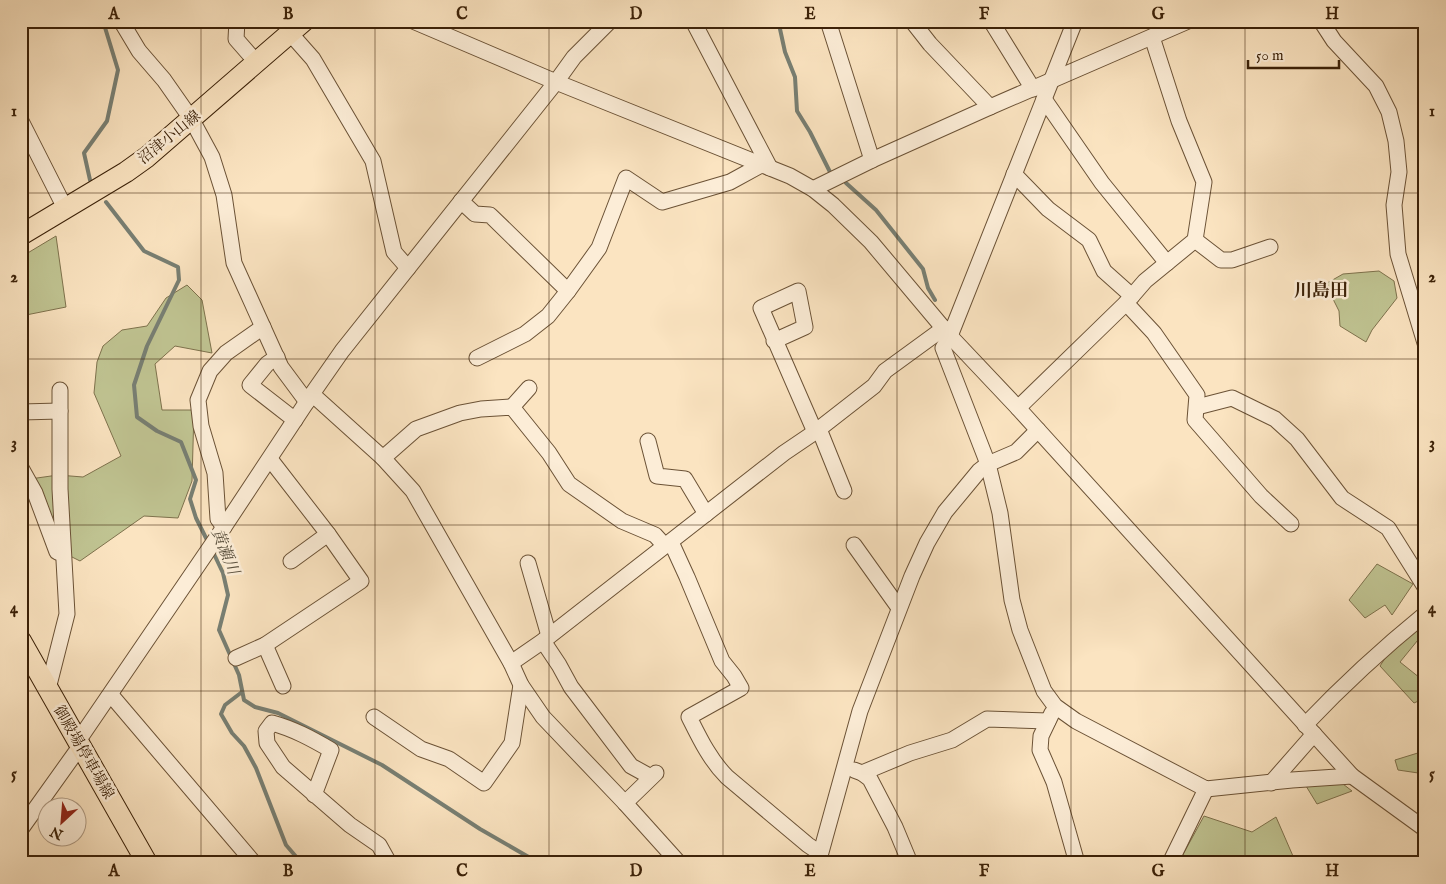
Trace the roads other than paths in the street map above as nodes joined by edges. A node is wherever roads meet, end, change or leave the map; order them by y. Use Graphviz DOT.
graph roads {
  1 [pos="121,21"];
  2 [pos="237,21"];
  3 [pos="413,21"];
  4 [pos="610,21"];
  5 [pos="693,21"];
  6 [pos="828,21"];
  7 [pos="912,21"];
  8 [pos="991,21"];
  9 [pos="1188,21"];
  10 [pos="1321,21"];
  11 [pos="1074,22"];
  12 [pos="297,27"];
  13 [pos="592,28"];
  14 [pos="1152,37"];
  15 [pos="257,63"];
  16 [pos="556,82"];
  17 [pos="1051,82"];
  18 [pos="1038,94"];
  19 [pos="990,107"];
  20 [pos="192,120"];
  21 [pos="21,121"];
  22 [pos="872,160"];
  23 [pos="765,166"];
  24 [pos="1014,174"];
  25 [pos="813,189"];
  26 [pos="461,201"];
  27 [pos="64,208"];
  28 [pos="21,235"];
  29 [pos="1195,240"];
  30 [pos="1270,247"];
  31 [pos="1167,263"];
  32 [pos="408,268"];
  33 [pos="568,291"];
  34 [pos="1129,299"];
  35 [pos="263,327"];
  36 [pos="947,332"];
  37 [pos="774,341"];
  38 [pos="1425,344"];
  39 [pos="277,357"];
  40 [pos="477,358"];
  41 [pos="529,388"];
  42 [pos="60,390"];
  43 [pos="309,398"];
  44 [pos="512,407"];
  45 [pos="1197,407"];
  46 [pos="1018,408"];
  47 [pos="60,411"];
  48 [pos="21,413"];
  49 [pos="295,420"];
  50 [pos="1038,430"];
  51 [pos="817,431"];
  52 [pos="648,440"];
  53 [pos="383,458"];
  54 [pos="270,459"];
  55 [pos="988,464"];
  56 [pos="21,468"];
  57 [pos="844,491"];
  58 [pos="706,514"];
  59 [pos="1291,524"];
  60 [pos="224,527"];
  61 [pos="328,534"];
  62 [pos="668,544"];
  63 [pos="854,545"];
  64 [pos="64,555"];
  65 [pos="291,561"];
  66 [pos="528,563"];
  67 [pos="1425,587"];
  68 [pos="899,608"];
  69 [pos="1425,614"];
  70 [pos="546,638"];
  71 [pos="21,641"];
  72 [pos="264,645"];
  73 [pos="236,658"];
  74 [pos="511,663"];
  75 [pos="521,685"];
  76 [pos="283,686"];
  77 [pos="48,689"];
  78 [pos="111,695"];
  79 [pos="1055,706"];
  80 [pos="374,717"];
  81 [pos="1048,721"];
  82 [pos="1309,730"];
  83 [pos="80,743"];
  84 [pos="845,766"];
  85 [pos="862,773"];
  86 [pos="1352,776"];
  87 [pos="1271,783"];
  88 [pos="1206,789"];
  89 [pos="314,795"];
  90 [pos="625,804"];
  91 [pos="1425,829"];
  92 [pos="21,830"];
  93 [pos="819,858"];
  94 [pos="147,863"];
  95 [pos="254,863"];
  96 [pos="389,863"];
  97 [pos="679,863"];
  98 [pos="910,863"];
  99 [pos="1077,863"];
  100 [pos="1170,863"];
  1 -- 20 [label="street"];
  2 -- 15 [label="street"];
  3 -- 16 [label="street"];
  4 -- 13 [label="street"];
  5 -- 23 [label="street"];
  6 -- 22 [label="street"];
  7 -- 19 [label="street"];
  8 -- 18 [label="street"];
  9 -- 14 [label="street"];
  10 -- 38 [label="street"];
  11 -- 17 [label="street"];
  12 -- 15 [label="main road, 沼津小山線"];
  12 -- 32 [label="street"];
  13 -- 16 [label="street"];
  14 -- 17 [label="street"];
  14 -- 29 [label="street"];
  15 -- 20 [label="main road, 沼津小山線"];
  16 -- 23 [label="street"];
  16 -- 26 [label="street"];
  17 -- 18 [label="street"];
  18 -- 19 [label="street"];
  18 -- 24 [label="street"];
  18 -- 31 [label="street"];
  19 -- 22 [label="street"];
  20 -- 27 [label="main road, 沼津小山線"];
  20 -- 35 [label="street"];
  21 -- 27 [label="street"];
  22 -- 25 [label="street"];
  23 -- 25 [label="street"];
  23 -- 33 [label="street"];
  24 -- 34 [label="street"];
  24 -- 36 [label="street"];
  25 -- 36 [label="street"];
  26 -- 32 [label="street"];
  26 -- 33 [label="street"];
  27 -- 28 [label="main road, 沼津小山線"];
  29 -- 30 [label="street"];
  29 -- 31 [label="street"];
  31 -- 34 [label="street"];
  32 -- 43 [label="street"];
  33 -- 40 [label="street"];
  34 -- 45 [label="street"];
  34 -- 46 [label="street"];
  35 -- 39 [label="street"];
  35 -- 60 [label="street"];
  36 -- 46 [label="street"];
  36 -- 51 [label="street"];
  36 -- 55 [label="street"];
  37 -- 51 [label="street"];
  39 -- 43 [label="street"];
  39 -- 49 [label="street"];
  41 -- 44 [label="street"];
  42 -- 47 [label="street"];
  43 -- 49 [label="street"];
  43 -- 53 [label="street"];
  44 -- 53 [label="street"];
  44 -- 62 [label="street"];
  45 -- 59 [label="street"];
  45 -- 67 [label="street"];
  46 -- 50 [label="street"];
  47 -- 48 [label="street"];
  47 -- 64 [label="street"];
  49 -- 54 [label="street"];
  50 -- 55 [label="street"];
  50 -- 82 [label="street"];
  51 -- 57 [label="street"];
  51 -- 58 [label="street"];
  52 -- 58 [label="street"];
  53 -- 74 [label="street"];
  54 -- 60 [label="street"];
  54 -- 61 [label="street"];
  55 -- 68 [label="street"];
  55 -- 79 [label="street"];
  56 -- 64 [label="street"];
  58 -- 62 [label="street"];
  60 -- 78 [label="street"];
  61 -- 65 [label="street"];
  61 -- 72 [label="street"];
  62 -- 70 [label="street"];
  62 -- 93 [label="street"];
  63 -- 68 [label="street"];
  64 -- 77 [label="street"];
  66 -- 70 [label="street"];
  68 -- 84 [label="street"];
  69 -- 82 [label="street"];
  70 -- 74 [label="street"];
  70 -- 90 [label="street"];
  71 -- 77 [label="main road, 御殿場停車場線"];
  72 -- 73 [label="street"];
  72 -- 76 [label="street"];
  74 -- 75 [label="street"];
  75 -- 80 [label="street"];
  75 -- 90 [label="street"];
  77 -- 83 [label="main road, 御殿場停車場線"];
  78 -- 83 [label="street"];
  78 -- 95 [label="street"];
  79 -- 81 [label="street"];
  79 -- 88 [label="street"];
  81 -- 85 [label="street"];
  81 -- 99 [label="street"];
  82 -- 86 [label="street"];
  82 -- 87 [label="street"];
  83 -- 92 [label="street"];
  83 -- 94 [label="main road, 御殿場停車場線"];
  84 -- 85 [label="street"];
  84 -- 93 [label="street"];
  85 -- 98 [label="street"];
  86 -- 87 [label="street"];
  86 -- 91 [label="street"];
  87 -- 88 [label="street"];
  88 -- 100 [label="street"];
  89 -- 89 [label="street"];
  89 -- 96 [label="street"];
  90 -- 97 [label="street"];
}
